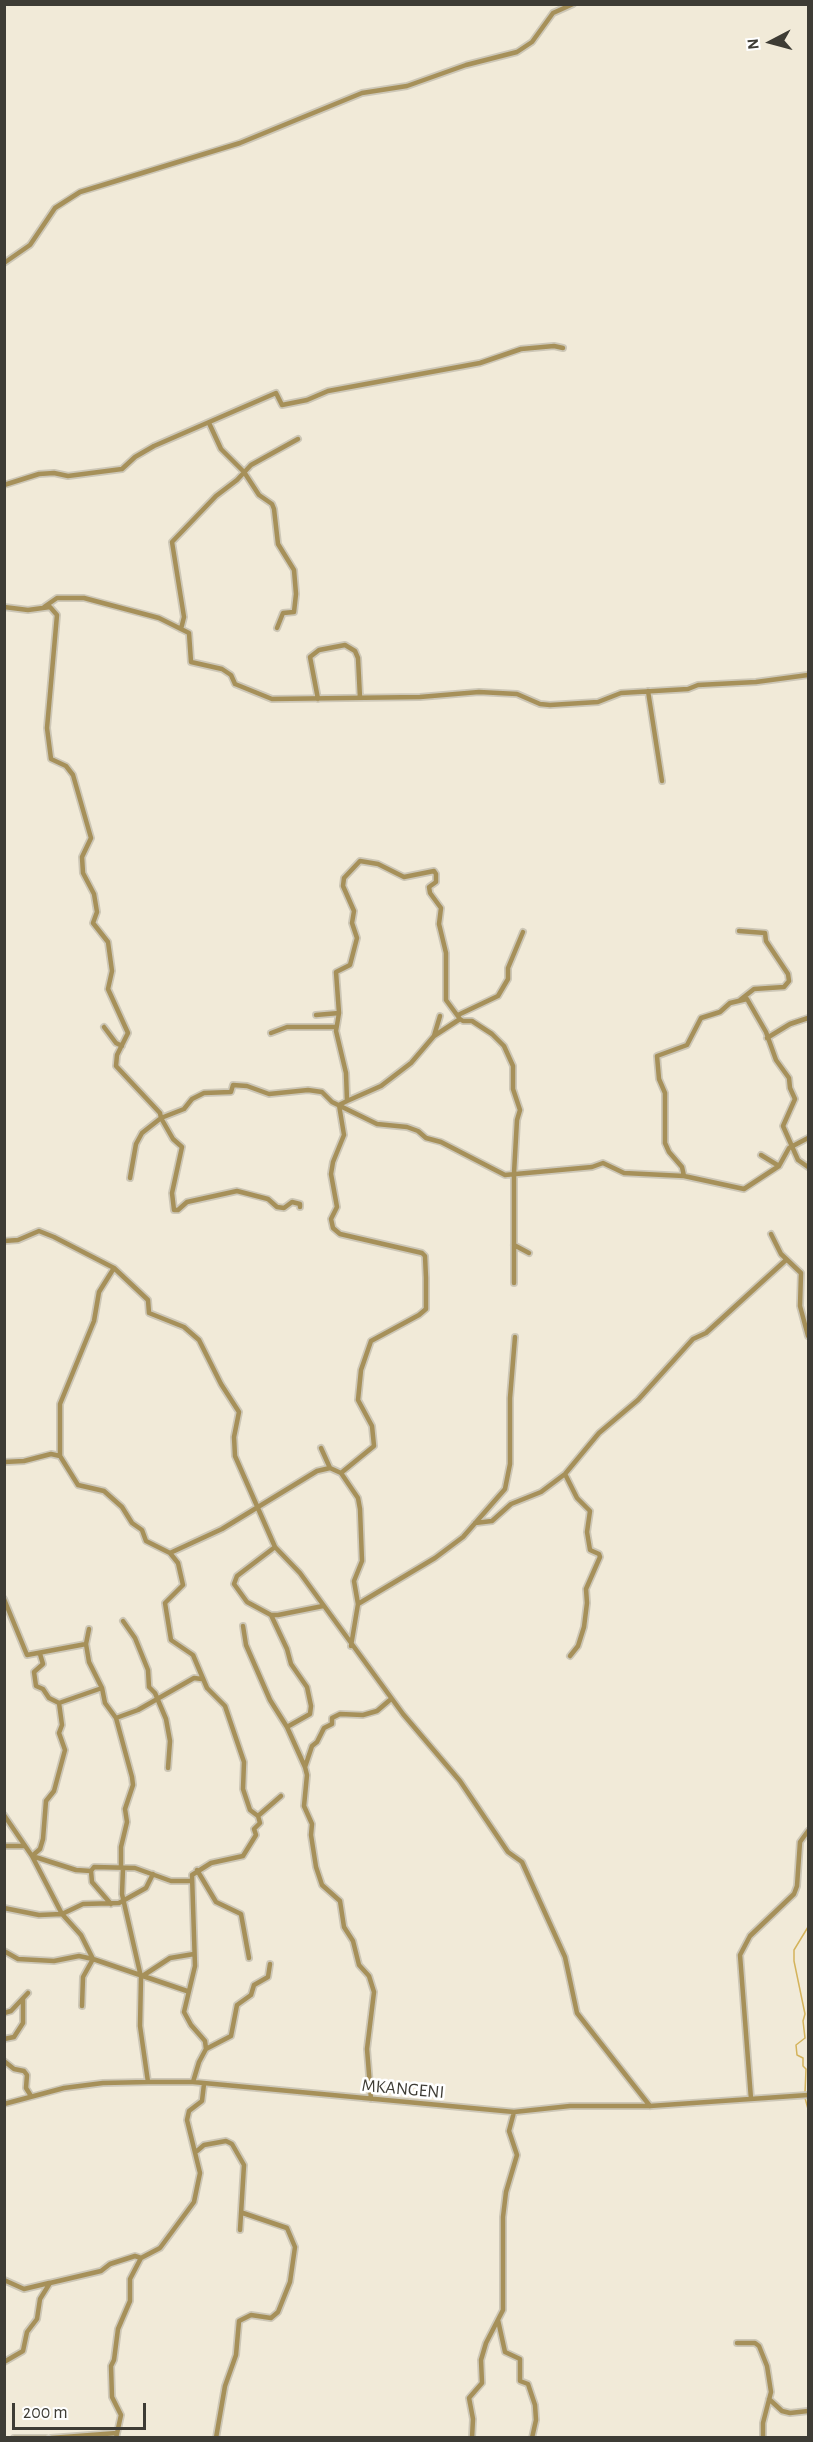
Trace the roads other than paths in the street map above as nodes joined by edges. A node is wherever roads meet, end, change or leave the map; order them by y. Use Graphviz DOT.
graph roads {
  1 [pos="573,4"];
  2 [pos="4,263"];
  3 [pos="563,348"];
  4 [pos="209,423"];
  5 [pos="298,439"];
  6 [pos="244,472"];
  7 [pos="4,485"];
  8 [pos="4,607"];
  9 [pos="44,607"];
  10 [pos="277,628"];
  11 [pos="181,629"];
  12 [pos="808,675"];
  13 [pos="648,691"];
  14 [pos="360,698"];
  15 [pos="318,699"];
  16 [pos="662,781"];
  17 [pos="523,932"];
  18 [pos="739,932"];
  19 [pos="740,1000"];
  20 [pos="339,1013"];
  21 [pos="316,1015"];
  22 [pos="440,1016"];
  23 [pos="459,1017"];
  24 [pos="808,1018"];
  25 [pos="104,1027"];
  26 [pos="336,1027"];
  27 [pos="271,1033"];
  28 [pos="434,1036"];
  29 [pos="767,1038"];
  30 [pos="122,1046"];
  31 [pos="347,1101"];
  32 [pos="339,1106"];
  33 [pos="161,1118"];
  34 [pos="808,1138"];
  35 [pos="791,1146"];
  36 [pos="761,1155"];
  37 [pos="779,1166"];
  38 [pos="808,1167"];
  39 [pos="514,1173"];
  40 [pos="684,1176"];
  41 [pos="130,1178"];
  42 [pos="300,1207"];
  43 [pos="771,1234"];
  44 [pos="4,1241"];
  45 [pos="514,1245"];
  46 [pos="529,1253"];
  47 [pos="786,1260"];
  48 [pos="114,1268"];
  49 [pos="514,1283"];
  50 [pos="808,1336"];
  51 [pos="515,1337"];
  52 [pos="321,1448"];
  53 [pos="60,1456"];
  54 [pos="4,1462"];
  55 [pos="330,1468"];
  56 [pos="341,1473"];
  57 [pos="565,1474"];
  58 [pos="257,1509"];
  59 [pos="475,1522"];
  60 [pos="275,1547"];
  61 [pos="170,1553"];
  62 [pos="4,1599"];
  63 [pos="358,1604"];
  64 [pos="323,1606"];
  65 [pos="271,1615"];
  66 [pos="123,1621"];
  67 [pos="243,1626"];
  68 [pos="89,1629"];
  69 [pos="86,1644"];
  70 [pos="351,1646"];
  71 [pos="40,1654"];
  72 [pos="570,1656"];
  73 [pos="204,1681"];
  74 [pos="102,1688"];
  75 [pos="158,1699"];
  76 [pos="391,1699"];
  77 [pos="59,1703"];
  78 [pos="116,1718"];
  79 [pos="287,1727"];
  80 [pos="305,1767"];
  81 [pos="168,1768"];
  82 [pos="280,1796"];
  83 [pos="4,1815"];
  84 [pos="258,1816"];
  85 [pos="808,1831"];
  86 [pos="4,1846"];
  87 [pos="24,1846"];
  88 [pos="32,1856"];
  89 [pos="122,1868"];
  90 [pos="198,1870"];
  91 [pos="91,1871"];
  92 [pos="153,1874"];
  93 [pos="191,1881"];
  94 [pos="124,1900"];
  95 [pos="111,1904"];
  96 [pos="4,1908"];
  97 [pos="62,1914"];
  98 [pos="4,1951"];
  99 [pos="195,1954"];
  100 [pos="249,1958"];
  101 [pos="93,1959"];
  102 [pos="270,1964"];
  103 [pos="141,1977"];
  104 [pos="187,1991"];
  105 [pos="28,1993"];
  106 [pos="24,1999"];
  107 [pos="82,2006"];
  108 [pos="4,2013"];
  109 [pos="4,2039"];
  110 [pos="206,2049"];
  111 [pos="4,2061"];
  112 [pos="148,2082"];
  113 [pos="193,2082"];
  114 [pos="204,2084"];
  115 [pos="31,2096"];
  116 [pos="806,2096"];
  117 [pos="371,2099"];
  118 [pos="751,2099"];
  119 [pos="4,2104"];
  120 [pos="650,2106"];
  121 [pos="514,2112"];
  122 [pos="197,2151"];
  123 [pos="243,2213"];
  124 [pos="240,2230"];
  125 [pos="141,2258"];
  126 [pos="4,2280"];
  127 [pos="50,2283"];
  128 [pos="498,2320"];
  129 [pos="737,2343"];
  130 [pos="4,2362"];
  131 [pos="769,2399"];
  132 [pos="808,2411"];
  133 [pos="116,2435"];
  134 [pos="14,2438"];
  135 [pos="46,2438"];
  136 [pos="51,2438"];
  137 [pos="216,2438"];
  138 [pos="472,2438"];
  139 [pos="532,2438"];
  140 [pos="763,2438"];
  1 -- 2 [label="street"];
  3 -- 4 [label="street"];
  4 -- 6 [label="street"];
  4 -- 7 [label="street"];
  5 -- 6 [label="street"];
  6 -- 10 [label="street"];
  6 -- 11 [label="street"];
  8 -- 9 [label="street"];
  9 -- 11 [label="street"];
  9 -- 30 [label="street"];
  11 -- 15 [label="street"];
  12 -- 13 [label="street"];
  13 -- 14 [label="street"];
  13 -- 16 [label="street"];
  14 -- 15 [label="street"];
  14 -- 15 [label="street"];
  17 -- 23 [label="street"];
  18 -- 19 [label="street"];
  19 -- 29 [label="street"];
  19 -- 40 [label="street"];
  20 -- 21 [label="street"];
  20 -- 23 [label="street"];
  20 -- 26 [label="street"];
  22 -- 28 [label="street"];
  23 -- 28 [label="street"];
  23 -- 39 [label="street"];
  24 -- 29 [label="street"];
  25 -- 30 [label="street"];
  26 -- 27 [label="street"];
  26 -- 31 [label="street"];
  28 -- 31 [label="street"];
  29 -- 35 [label="street"];
  30 -- 33 [label="street"];
  31 -- 32 [label="street"];
  32 -- 33 [label="street"];
  32 -- 39 [label="street"];
  32 -- 56 [label="street"];
  33 -- 41 [label="street"];
  33 -- 42 [label="street"];
  34 -- 35 [label="street"];
  35 -- 37 [label="street"];
  35 -- 38 [label="street"];
  36 -- 37 [label="street"];
  37 -- 40 [label="street"];
  39 -- 40 [label="street"];
  39 -- 45 [label="street"];
  43 -- 47 [label="street"];
  44 -- 48 [label="street"];
  45 -- 46 [label="street"];
  45 -- 49 [label="street"];
  47 -- 50 [label="street"];
  47 -- 57 [label="street"];
  48 -- 53 [label="street"];
  48 -- 58 [label="street"];
  51 -- 59 [label="street"];
  52 -- 55 [label="street"];
  53 -- 54 [label="street"];
  53 -- 61 [label="street"];
  55 -- 56 [label="street"];
  55 -- 58 [label="street"];
  56 -- 63 [label="street"];
  57 -- 59 [label="street"];
  57 -- 72 [label="street"];
  58 -- 60 [label="street"];
  58 -- 61 [label="street"];
  59 -- 63 [label="street"];
  60 -- 64 [label="street"];
  60 -- 65 [label="street"];
  61 -- 73 [label="street"];
  62 -- 71 [label="street"];
  63 -- 70 [label="street"];
  64 -- 65 [label="street"];
  64 -- 70 [label="street"];
  65 -- 79 [label="street"];
  66 -- 75 [label="street"];
  67 -- 79 [label="street"];
  68 -- 69 [label="street"];
  69 -- 71 [label="street"];
  69 -- 74 [label="street"];
  70 -- 76 [label="street"];
  71 -- 77 [label="street"];
  73 -- 75 [label="street"];
  73 -- 84 [label="street"];
  74 -- 77 [label="street"];
  74 -- 78 [label="street"];
  75 -- 78 [label="street"];
  75 -- 81 [label="street"];
  76 -- 80 [label="street"];
  76 -- 120 [label="street"];
  77 -- 88 [label="street"];
  78 -- 89 [label="street"];
  79 -- 80 [label="street"];
  80 -- 117 [label="street"];
  82 -- 84 [label="street"];
  83 -- 87 [label="street"];
  84 -- 90 [label="street"];
  85 -- 118 [label="street"];
  86 -- 87 [label="street"];
  87 -- 88 [label="street"];
  88 -- 91 [label="street"];
  88 -- 97 [label="street"];
  89 -- 91 [label="street"];
  89 -- 92 [label="street"];
  89 -- 94 [label="street"];
  90 -- 93 [label="street"];
  90 -- 100 [label="street"];
  91 -- 95 [label="street"];
  92 -- 93 [label="street"];
  92 -- 94 [label="street"];
  93 -- 99 [label="street"];
  94 -- 95 [label="street"];
  94 -- 103 [label="street"];
  95 -- 97 [label="street"];
  96 -- 97 [label="street"];
  97 -- 101 [label="street"];
  98 -- 101 [label="street"];
  99 -- 103 [label="street"];
  99 -- 104 [label="street"];
  101 -- 103 [label="street"];
  101 -- 107 [label="street"];
  102 -- 110 [label="street"];
  103 -- 104 [label="street"];
  103 -- 112 [label="street"];
  104 -- 110 [label="street"];
  105 -- 106 [label="street"];
  106 -- 108 [label="street"];
  106 -- 109 [label="street"];
  110 -- 113 [label="street"];
  111 -- 115 [label="street"];
  112 -- 113 [label="street, MKANGENI"];
  112 -- 115 [label="street, MKANGENI"];
  113 -- 114 [label="street, MKANGENI"];
  114 -- 117 [label="street, MKANGENI"];
  114 -- 122 [label="street"];
  115 -- 119 [label="street, MKANGENI"];
  116 -- 118 [label="street, MKANGENI"];
  117 -- 121 [label="street, MKANGENI"];
  118 -- 120 [label="street, MKANGENI"];
  120 -- 121 [label="street, MKANGENI"];
  121 -- 128 [label="street"];
  122 -- 123 [label="street"];
  122 -- 125 [label="street"];
  123 -- 124 [label="street"];
  123 -- 137 [label="street"];
  125 -- 127 [label="street"];
  125 -- 133 [label="street"];
  126 -- 127 [label="street"];
  127 -- 130 [label="street"];
  128 -- 138 [label="street"];
  128 -- 139 [label="street"];
  129 -- 131 [label="street"];
  131 -- 132 [label="street"];
  131 -- 140 [label="street"];
  133 -- 136 [label="street"];
  134 -- 135 [label="street"];
}
